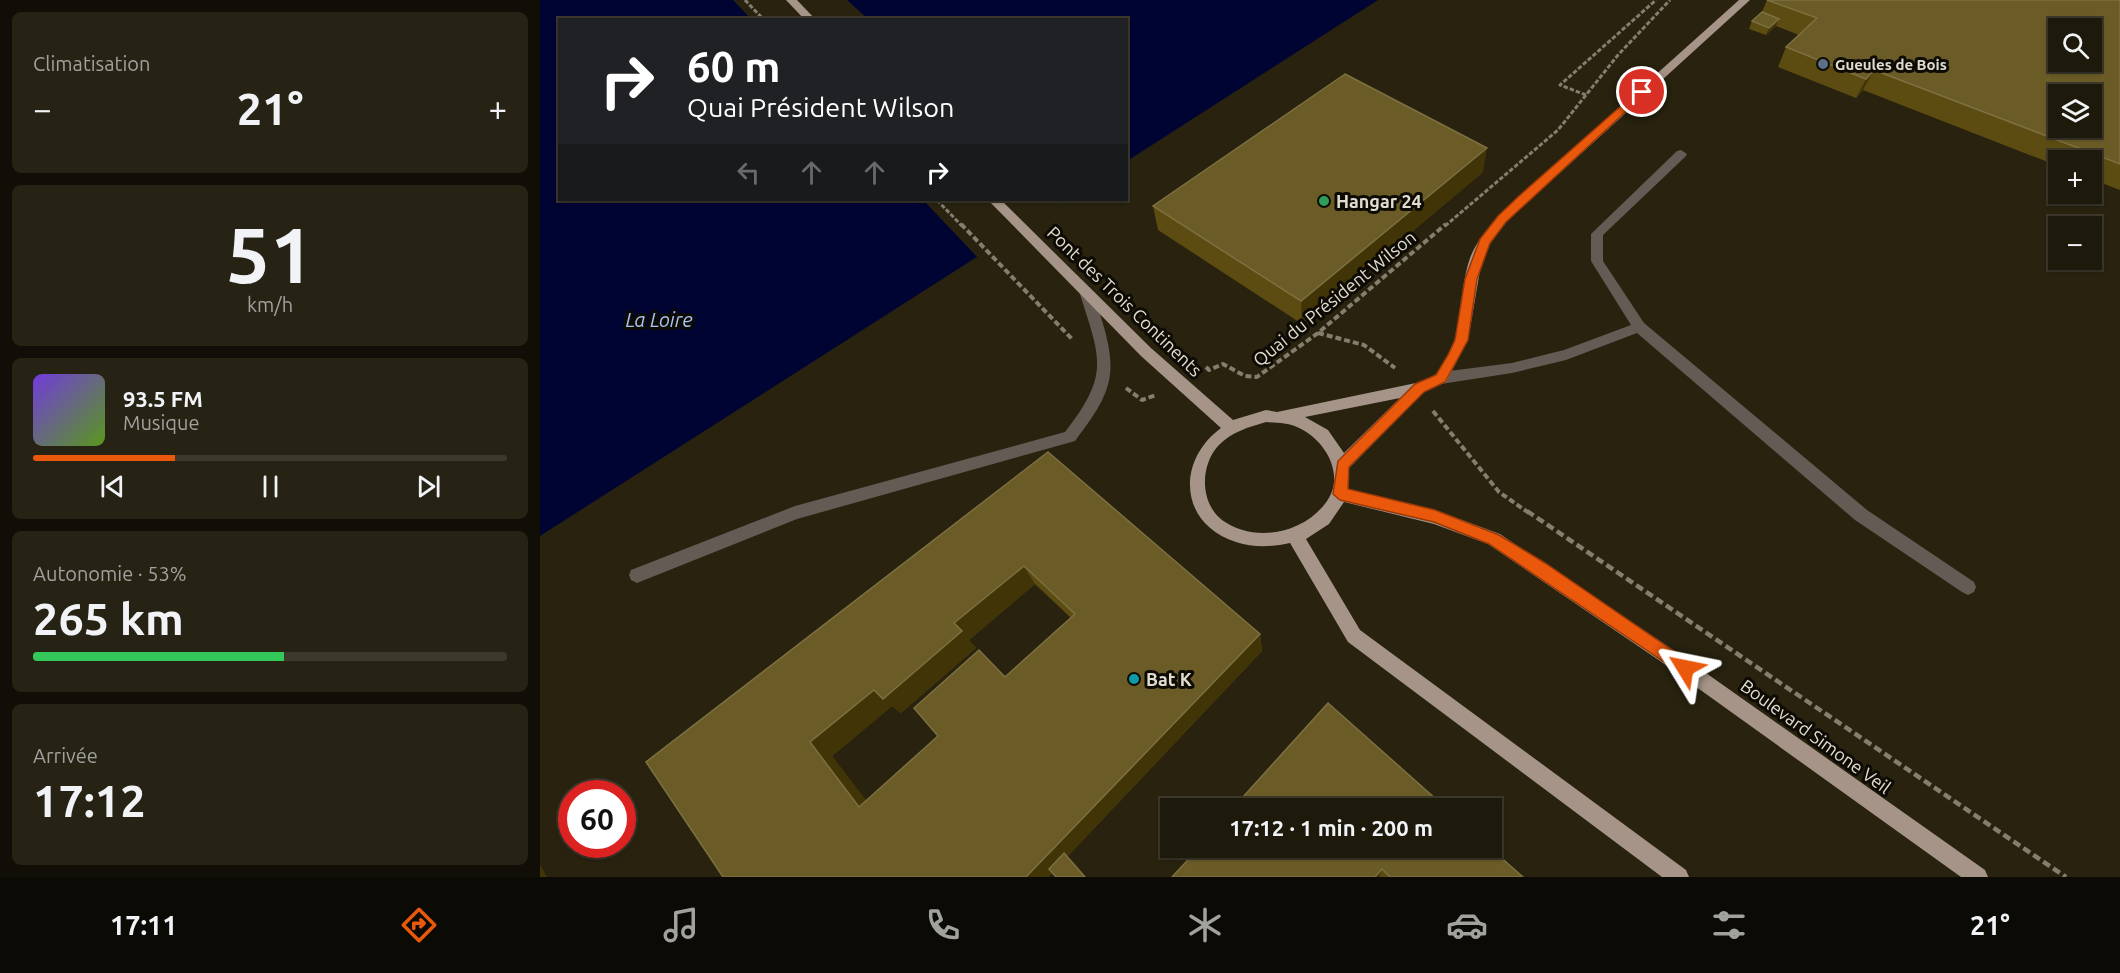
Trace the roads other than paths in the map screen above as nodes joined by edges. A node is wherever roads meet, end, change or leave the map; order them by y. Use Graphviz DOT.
graph roads {
  1 [pos="791,0"];
  2 [pos="1745,0"];
  3 [pos="809,18"];
  4 [pos="1681,154"];
  5 [pos="995,201"];
  6 [pos="1086,291"];
  7 [pos="1639,327"];
  8 [pos="1441,378"];
  9 [pos="1419,388"];
  10 [pos="1281,416"];
  11 [pos="1230,427"];
  12 [pos="1342,465"];
  13 [pos="1340,494"];
  14 [pos="1295,536"];
  15 [pos="637,575"];
  16 [pos="1968,587"];
  17 [pos="1679,877"];
  18 [pos="1978,877"];
  1 -- 3 [label="main road"];
  2 -- 8 [label="main road"];
  4 -- 7 [label="lane"];
  5 -- 6 [label="main road, Pont des Trois Continents"];
  6 -- 11 [label="main road, Pont des Trois Continents"];
  6 -- 15 [label="lane"];
  7 -- 8 [label="lane"];
  7 -- 16 [label="lane"];
  8 -- 9 [label="main road"];
  9 -- 10 [label="main road"];
  9 -- 12 [label="main road"];
  10 -- 11 [label="main road"];
  10 -- 12 [label="main road"];
  11 -- 14 [label="main road"];
  12 -- 13 [label="main road"];
  13 -- 14 [label="main road"];
  13 -- 18 [label="main road, Boulevard Simone Veil"];
  14 -- 17 [label="main road"];
}
